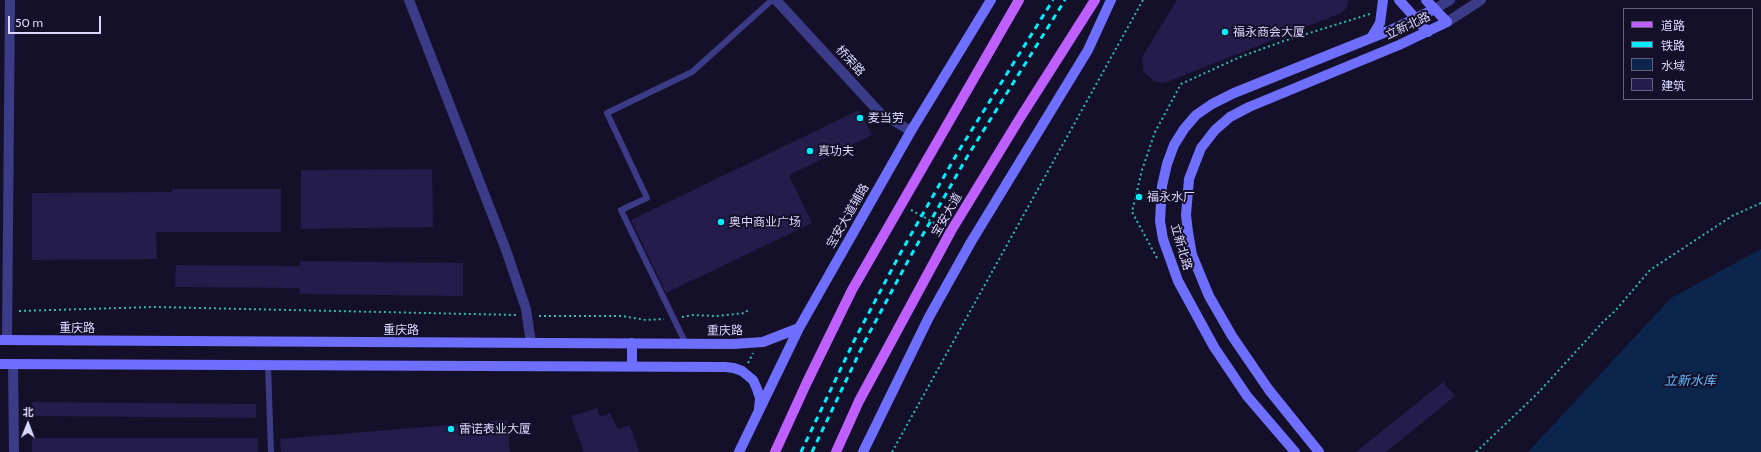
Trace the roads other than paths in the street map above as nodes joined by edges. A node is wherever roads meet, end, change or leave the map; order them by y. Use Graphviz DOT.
graph roads {
  1 [pos="10,0"];
  2 [pos="409,0"];
  3 [pos="772,0"];
  4 [pos="776,0"];
  5 [pos="991,0"];
  6 [pos="1019,0"];
  7 [pos="1095,0"];
  8 [pos="1111,0"];
  9 [pos="1383,0"];
  10 [pos="1399,0"];
  11 [pos="1426,0"];
  12 [pos="1450,0"];
  13 [pos="1481,0"];
  14 [pos="1435,9"];
  15 [pos="1416,18"];
  16 [pos="1447,22"];
  17 [pos="1428,32"];
  18 [pos="1372,38"];
  19 [pos="911,131"];
  20 [pos="799,328"];
  21 [pos="3,340"];
  22 [pos="531,343"];
  23 [pos="632,343"];
  24 [pos="686,344"];
  25 [pos="0,364"];
  26 [pos="13,364"];
  27 [pos="268,365"];
  28 [pos="632,366"];
  29 [pos="759,408"];
  30 [pos="14,452"];
  31 [pos="271,452"];
  32 [pos="739,452"];
  33 [pos="775,452"];
  34 [pos="836,452"];
  35 [pos="863,452"];
  36 [pos="1295,452"];
  37 [pos="1319,452"];
  1 -- 21 [label="street"];
  2 -- 22 [label="street"];
  3 -- 24 [label="lane"];
  4 -- 19 [label="street, 桥荣路"];
  5 -- 19 [label="main road, 宝安大道辅路"];
  6 -- 33 [label="main road"];
  7 -- 34 [label="main road, 宝安大道"];
  8 -- 35 [label="main road"];
  9 -- 18 [label="main road"];
  10 -- 15 [label="main road"];
  11 -- 14 [label="main road"];
  12 -- 14 [label="street"];
  13 -- 16 [label="street"];
  14 -- 15 [label="main road, 立新北路"];
  14 -- 16 [label="main road"];
  15 -- 17 [label="main road"];
  15 -- 18 [label="main road, 立新北路"];
  16 -- 17 [label="main road, 立新北路"];
  17 -- 37 [label="main road, 立新北路"];
  18 -- 36 [label="main road, 立新北路"];
  19 -- 20 [label="main road, 宝安大道辅路"];
  20 -- 24 [label="main road, 重庆路"];
  20 -- 29 [label="main road, 宝安大道辅路"];
  21 -- 22 [label="main road, 重庆路"];
  22 -- 23 [label="main road, 重庆路"];
  23 -- 24 [label="main road, 重庆路"];
  23 -- 28 [label="main road"];
  25 -- 26 [label="main road"];
  26 -- 27 [label="main road"];
  26 -- 30 [label="street"];
  27 -- 28 [label="main road"];
  27 -- 31 [label="lane"];
  28 -- 29 [label="main road"];
  29 -- 32 [label="main road, 宝安大道辅路"];
}
